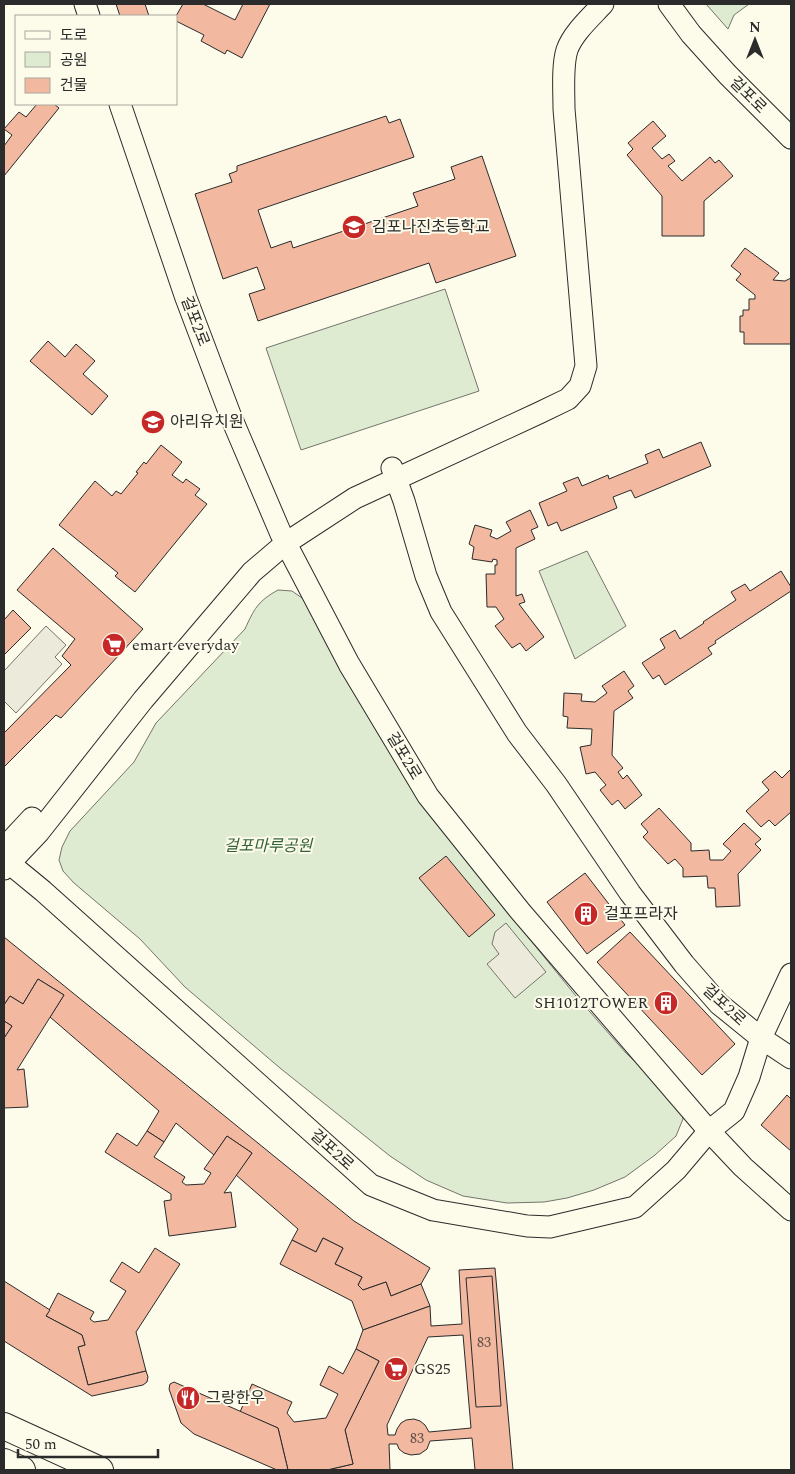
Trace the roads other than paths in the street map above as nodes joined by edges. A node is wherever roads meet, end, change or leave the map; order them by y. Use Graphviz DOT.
graph roads {
  1 [pos="584,4"];
  2 [pos="603,4"];
  3 [pos="669,4"];
  4 [pos="120,105"];
  5 [pos="791,138"];
  6 [pos="394,473"];
  7 [pos="284,539"];
  8 [pos="5,860"];
  9 [pos="791,974"];
  10 [pos="761,1038"];
  11 [pos="791,1058"];
  12 [pos="709,1131"];
  13 [pos="791,1210"];
  14 [pos="4,1426"];
  15 [pos="4,1462"];
  16 [pos="22,1470"];
  17 [pos="100,1470"];
  1 -- 6 [label="street"];
  2 -- 6 [label="street"];
  3 -- 5 [label="street, 걸포로"];
  4 -- 7 [label="street, 걸포2로"];
  6 -- 7 [label="street, 걸포2로"];
  6 -- 10 [label="street, 걸포2로"];
  7 -- 8 [label="street, 걸포2로"];
  7 -- 12 [label="street, 걸포2로"];
  8 -- 12 [label="street, 걸포2로"];
  9 -- 10 [label="street"];
  10 -- 11 [label="street, 걸포2로"];
  10 -- 12 [label="street"];
  12 -- 13 [label="street, 걸포2로"];
  14 -- 17 [label="main road"];
  15 -- 16 [label="main road"];
}
